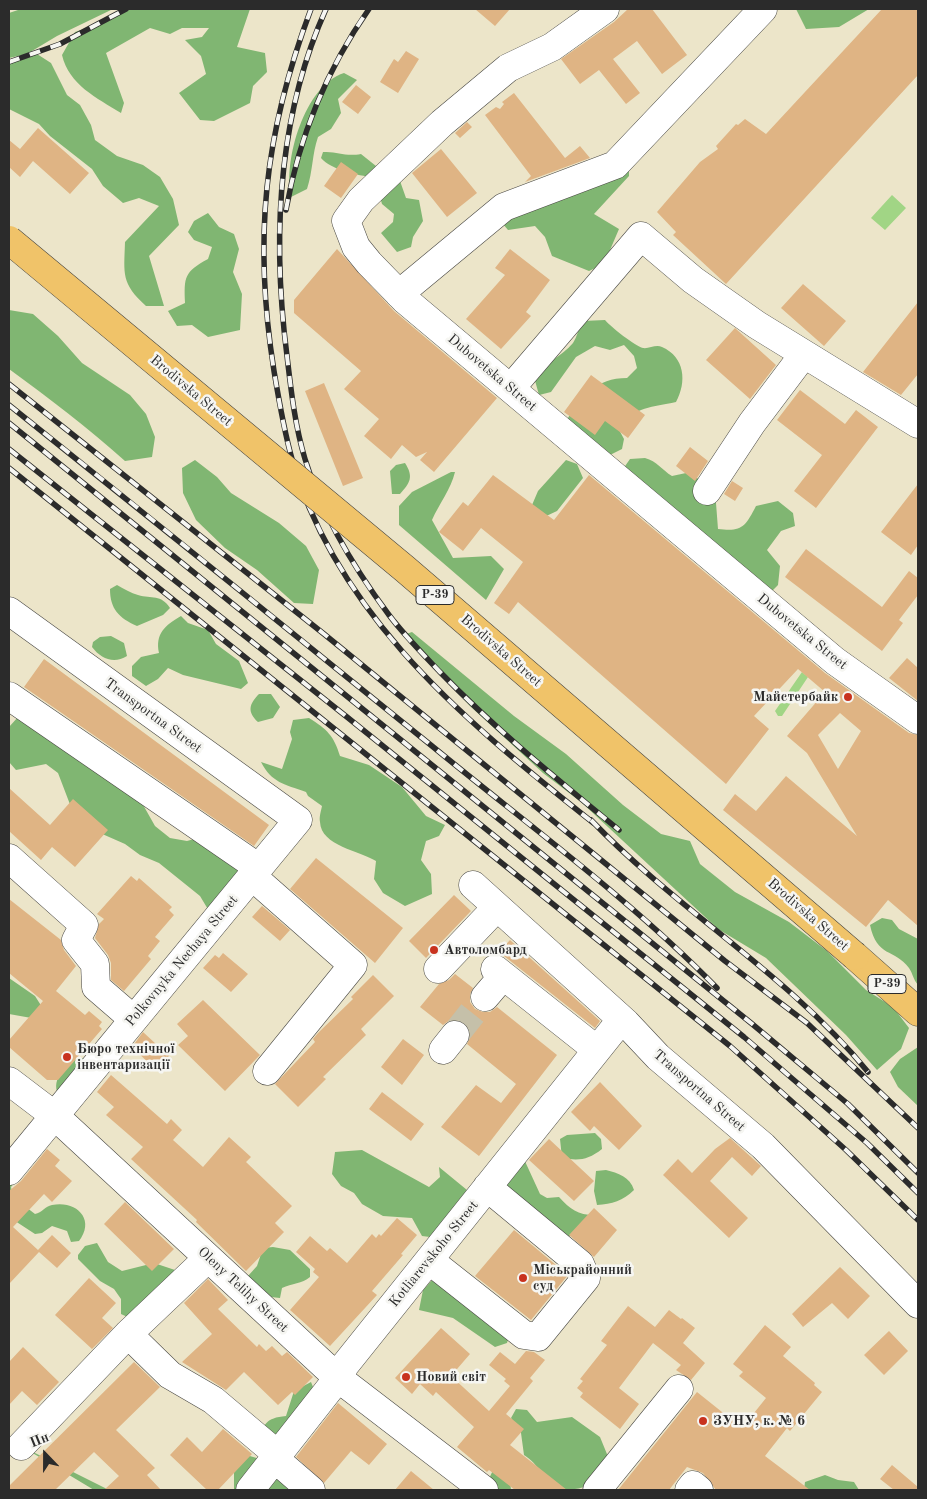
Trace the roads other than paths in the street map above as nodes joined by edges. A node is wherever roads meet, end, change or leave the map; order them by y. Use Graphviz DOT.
graph roads {
  1 [pos="605,9"];
  2 [pos="763,9"];
  3 [pos="9,240"];
  4 [pos="399,294"];
  5 [pos="804,354"];
  6 [pos="511,388"];
  7 [pos="918,424"];
  8 [pos="707,491"];
  9 [pos="10,616"];
  10 [pos="9,696"];
  11 [pos="918,720"];
  12 [pos="298,820"];
  13 [pos="9,858"];
  14 [pos="256,873"];
  15 [pos="473,885"];
  16 [pos="497,907"];
  17 [pos="438,969"];
  18 [pos="485,997"];
  19 [pos="918,1012"];
  20 [pos="133,1019"];
  21 [pos="621,1020"];
  22 [pos="597,1050"];
  23 [pos="267,1071"];
  24 [pos="9,1081"];
  25 [pos="55,1116"];
  26 [pos="9,1171"];
  27 [pos="487,1187"];
  28 [pos="208,1258"];
  29 [pos="429,1260"];
  30 [pos="918,1304"];
  31 [pos="128,1334"];
  32 [pos="338,1378"];
  33 [pos="679,1389"];
  34 [pos="21,1446"];
  35 [pos="276,1456"];
  36 [pos="250,1490"];
  37 [pos="311,1490"];
  38 [pos="484,1490"];
  39 [pos="597,1490"];
  40 [pos="689,1490"];
  41 [pos="699,1490"];
  1 -- 4 [label="street, Dubovetska Street"];
  2 -- 4 [label="street"];
  3 -- 19 [label="main road, Brodivska Street / Р-39, bridge"];
  4 -- 6 [label="street, Dubovetska Street"];
  5 -- 6 [label="street"];
  5 -- 7 [label="street"];
  5 -- 8 [label="street"];
  6 -- 11 [label="street, Dubovetska Street"];
  9 -- 12 [label="street, Transportna Street"];
  10 -- 14 [label="street"];
  12 -- 14 [label="street, Polkovnyka Nechaya Street"];
  13 -- 20 [label="street"];
  14 -- 20 [label="street, Polkovnyka Nechaya Street"];
  14 -- 23 [label="street"];
  15 -- 16 [label="street, Transportna Street"];
  16 -- 17 [label="street"];
  16 -- 21 [label="street, Transportna Street"];
  18 -- 22 [label="street"];
  20 -- 25 [label="street, Polkovnyka Nechaya Street"];
  21 -- 22 [label="street, Kotliarevskoho Street"];
  21 -- 30 [label="street, Transportna Street"];
  22 -- 27 [label="street, Kotliarevskoho Street"];
  24 -- 25 [label="street, Oleny Telihy Street"];
  25 -- 26 [label="street, Polkovnyka Nechaya Street"];
  25 -- 28 [label="street, Oleny Telihy Street"];
  27 -- 29 [label="street, Kotliarevskoho Street"];
  27 -- 29 [label="street"];
  28 -- 31 [label="street"];
  28 -- 32 [label="street, Oleny Telihy Street"];
  29 -- 32 [label="street, Kotliarevskoho Street"];
  31 -- 34 [label="street"];
  31 -- 35 [label="street"];
  32 -- 35 [label="street, Kotliarevskoho Street"];
  32 -- 38 [label="street, Oleny Telihy Street"];
  33 -- 39 [label="street"];
  35 -- 36 [label="street, Kotliarevskoho Street"];
  35 -- 37 [label="street"];
  40 -- 41 [label="street"];
}
